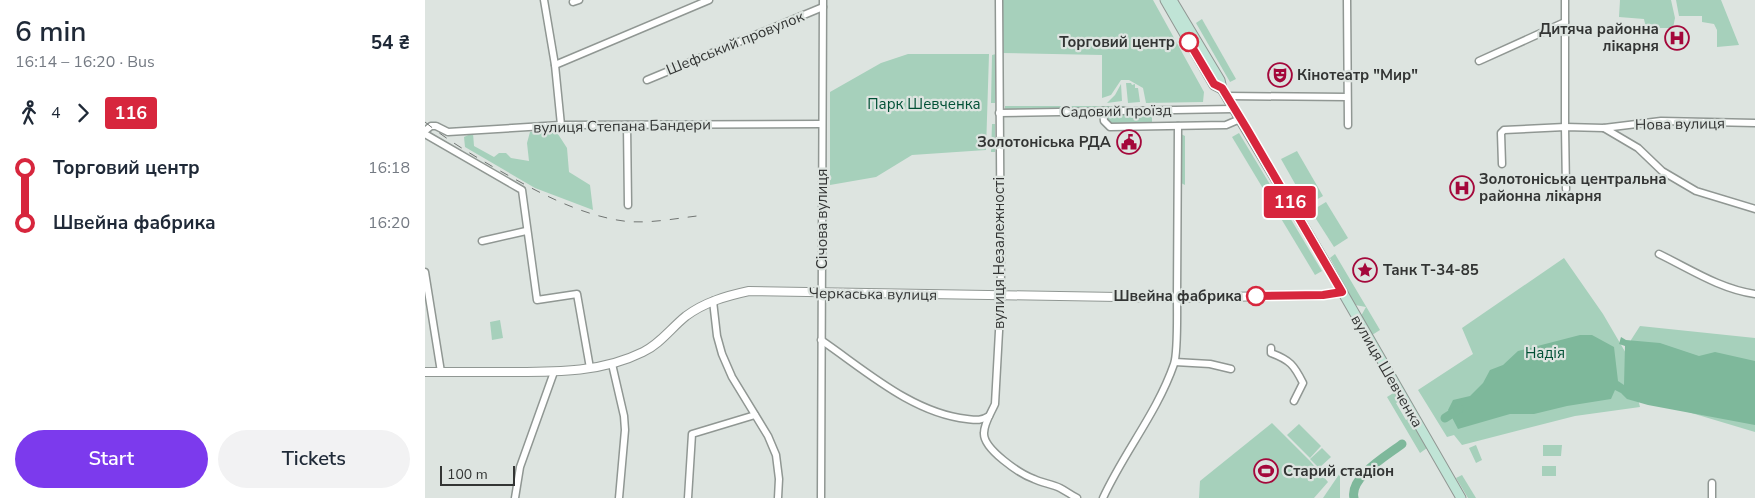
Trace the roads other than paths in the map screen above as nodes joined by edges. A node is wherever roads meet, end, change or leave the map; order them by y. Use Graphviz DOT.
graph roads {
  1 [pos="543,0"];
  2 [pos="709,0"];
  3 [pos="999,0"];
  4 [pos="1165,0"];
  5 [pos="1172,0"];
  6 [pos="1347,0"];
  7 [pos="1565,0"];
  8 [pos="823,4"];
  9 [pos="1565,22"];
  10 [pos="1479,61"];
  11 [pos="555,65"];
  12 [pos="647,80"];
  13 [pos="1224,92"];
  14 [pos="1347,97"];
  15 [pos="1233,108"];
  16 [pos="1103,111"];
  17 [pos="999,113"];
  18 [pos="1240,119"];
  19 [pos="1755,123"];
  20 [pos="822,124"];
  21 [pos="561,125"];
  22 [pos="627,125"];
  23 [pos="1348,125"];
  24 [pos="1178,126"];
  25 [pos="1565,127"];
  26 [pos="1604,128"];
  27 [pos="425,133"];
  28 [pos="1502,164"];
  29 [pos="1566,189"];
  30 [pos="627,206"];
  31 [pos="1755,209"];
  32 [pos="526,231"];
  33 [pos="481,240"];
  34 [pos="1659,254"];
  35 [pos="425,272"];
  36 [pos="1342,292"];
  37 [pos="821,293"];
  38 [pos="1755,294"];
  39 [pos="1001,295"];
  40 [pos="1177,298"];
  41 [pos="713,300"];
  42 [pos="821,340"];
  43 [pos="1271,348"];
  44 [pos="1175,362"];
  45 [pos="612,364"];
  46 [pos="590,368"];
  47 [pos="1231,368"];
  48 [pos="425,372"];
  49 [pos="441,372"];
  50 [pos="554,372"];
  51 [pos="1294,400"];
  52 [pos="755,415"];
  53 [pos="989,416"];
  54 [pos="1712,483"];
  55 [pos="515,498"];
  56 [pos="619,498"];
  57 [pos="688,498"];
  58 [pos="778,498"];
  59 [pos="821,498"];
  60 [pos="1077,498"];
  61 [pos="1103,498"];
  62 [pos="1461,498"];
  63 [pos="1712,498"];
  1 -- 11 [label="street"];
  2 -- 11 [label="street"];
  3 -- 17 [label="street, вулиця Незалежності"];
  4 -- 13 [label="main road, вулиця Шевченка"];
  5 -- 13 [label="main road, вулиця Шевченка"];
  6 -- 14 [label="street"];
  7 -- 9 [label="street"];
  8 -- 12 [label="street, Шефський провулок"];
  8 -- 20 [label="street, Січова вулиця"];
  9 -- 10 [label="street"];
  9 -- 25 [label="street"];
  11 -- 21 [label="street"];
  13 -- 14 [label="street"];
  13 -- 15 [label="main road, вулиця Шевченка"];
  14 -- 23 [label="street"];
  15 -- 16 [label="street, Садовий проїзд"];
  15 -- 18 [label="main road, вулиця Шевченка"];
  16 -- 17 [label="street, Садовий проїзд"];
  16 -- 24 [label="street"];
  17 -- 39 [label="street, вулиця Незалежності"];
  18 -- 24 [label="street"];
  18 -- 36 [label="main road, вулиця Шевченка"];
  19 -- 26 [label="street, Нова вулиця"];
  20 -- 22 [label="street, вулиця Степана Бандери"];
  20 -- 37 [label="street, Січова вулиця"];
  21 -- 22 [label="street, вулиця Степана Бандери"];
  21 -- 27 [label="street, вулиця Степана Бандери"];
  22 -- 30 [label="street"];
  24 -- 40 [label="street"];
  25 -- 26 [label="street, Нова вулиця"];
  25 -- 28 [label="street, Нова вулиця"];
  25 -- 29 [label="street"];
  26 -- 31 [label="street"];
  27 -- 32 [label="street"];
  32 -- 33 [label="street"];
  32 -- 46 [label="street"];
  34 -- 38 [label="street"];
  35 -- 49 [label="street"];
  36 -- 40 [label="street, Черкаська вулиця"];
  36 -- 62 [label="main road, вулиця Шевченка"];
  37 -- 39 [label="street, Черкаська вулиця"];
  37 -- 41 [label="street, Черкаська вулиця"];
  37 -- 42 [label="street, Січова вулиця"];
  39 -- 40 [label="street, Черкаська вулиця"];
  39 -- 53 [label="street, вулиця Незалежності"];
  40 -- 44 [label="street"];
  41 -- 45 [label="street, Черкаська вулиця"];
  41 -- 52 [label="street"];
  42 -- 53 [label="street"];
  42 -- 59 [label="street, Січова вулиця"];
  43 -- 51 [label="street"];
  44 -- 47 [label="street"];
  44 -- 61 [label="street"];
  45 -- 46 [label="street, Черкаська вулиця"];
  45 -- 56 [label="street"];
  46 -- 50 [label="street, Черкаська вулиця"];
  48 -- 49 [label="street, Черкаська вулиця"];
  49 -- 50 [label="street, Черкаська вулиця"];
  50 -- 55 [label="street"];
  52 -- 57 [label="street"];
  52 -- 58 [label="street"];
  53 -- 60 [label="street, вулиця Незалежності"];
  54 -- 63 [label="street"];
}
